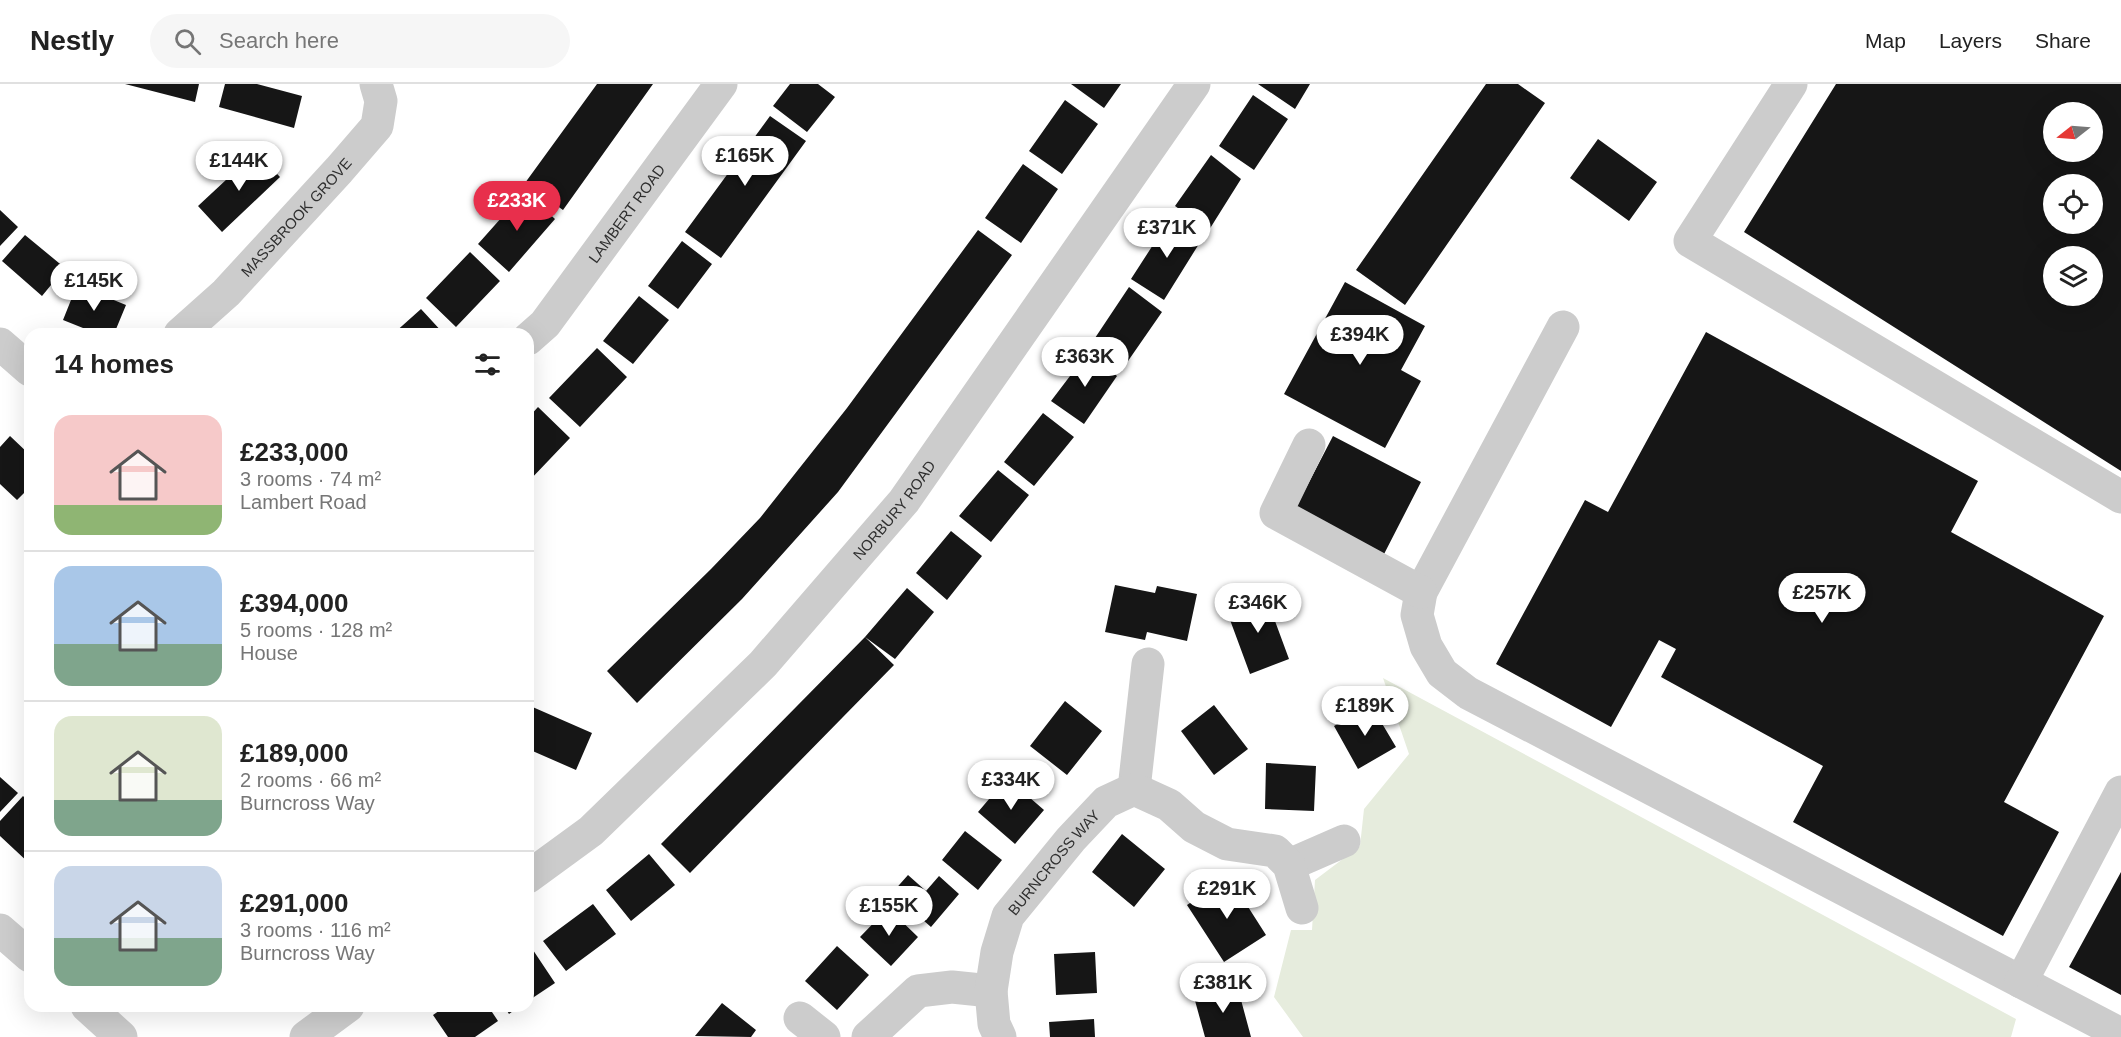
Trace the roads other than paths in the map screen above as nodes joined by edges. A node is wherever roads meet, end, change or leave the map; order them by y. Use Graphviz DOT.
graph roads {
  1 [pos="376,84"];
  2 [pos="721,84"];
  3 [pos="1194,84"];
  4 [pos="1791,84"];
  5 [pos="1563,327"];
  6 [pos="187,328"];
  7 [pos="534,334"];
  8 [pos="0,344"];
  9 [pos="24,365"];
  10 [pos="1309,446"];
  11 [pos="2121,497"];
  12 [pos="1421,592"];
  13 [pos="1148,664"];
  14 [pos="1134,789"];
  15 [pos="2121,792"];
  16 [pos="1344,841"];
  17 [pos="1289,865"];
  18 [pos="534,871"];
  19 [pos="1302,908"];
  20 [pos="0,930"];
  21 [pos="24,951"];
  22 [pos="2021,982"];
  23 [pos="991,992"];
  24 [pos="94,1012"];
  25 [pos="340,1012"];
  26 [pos="2121,1034"];
  27 [pos="121,1037"];
  28 [pos="306,1037"];
  29 [pos="868,1037"];
  30 [pos="1000,1037"];
  1 -- 6 [label="street, MASSBROOK GROVE"];
  2 -- 7 [label="street, LAMBERT ROAD"];
  3 -- 18 [label="street, NORBURY ROAD"];
  4 -- 11 [label="street"];
  5 -- 12 [label="street"];
  8 -- 9 [label="street"];
  10 -- 12 [label="street"];
  12 -- 22 [label="street"];
  13 -- 14 [label="street"];
  14 -- 17 [label="street"];
  14 -- 23 [label="street, BURNCROSS WAY"];
  15 -- 22 [label="street"];
  16 -- 17 [label="street"];
  17 -- 19 [label="street"];
  20 -- 21 [label="street"];
  22 -- 26 [label="street"];
  23 -- 29 [label="street"];
  23 -- 30 [label="street, BURNCROSS WAY"];
  24 -- 27 [label="street"];
  25 -- 28 [label="street"];
}
